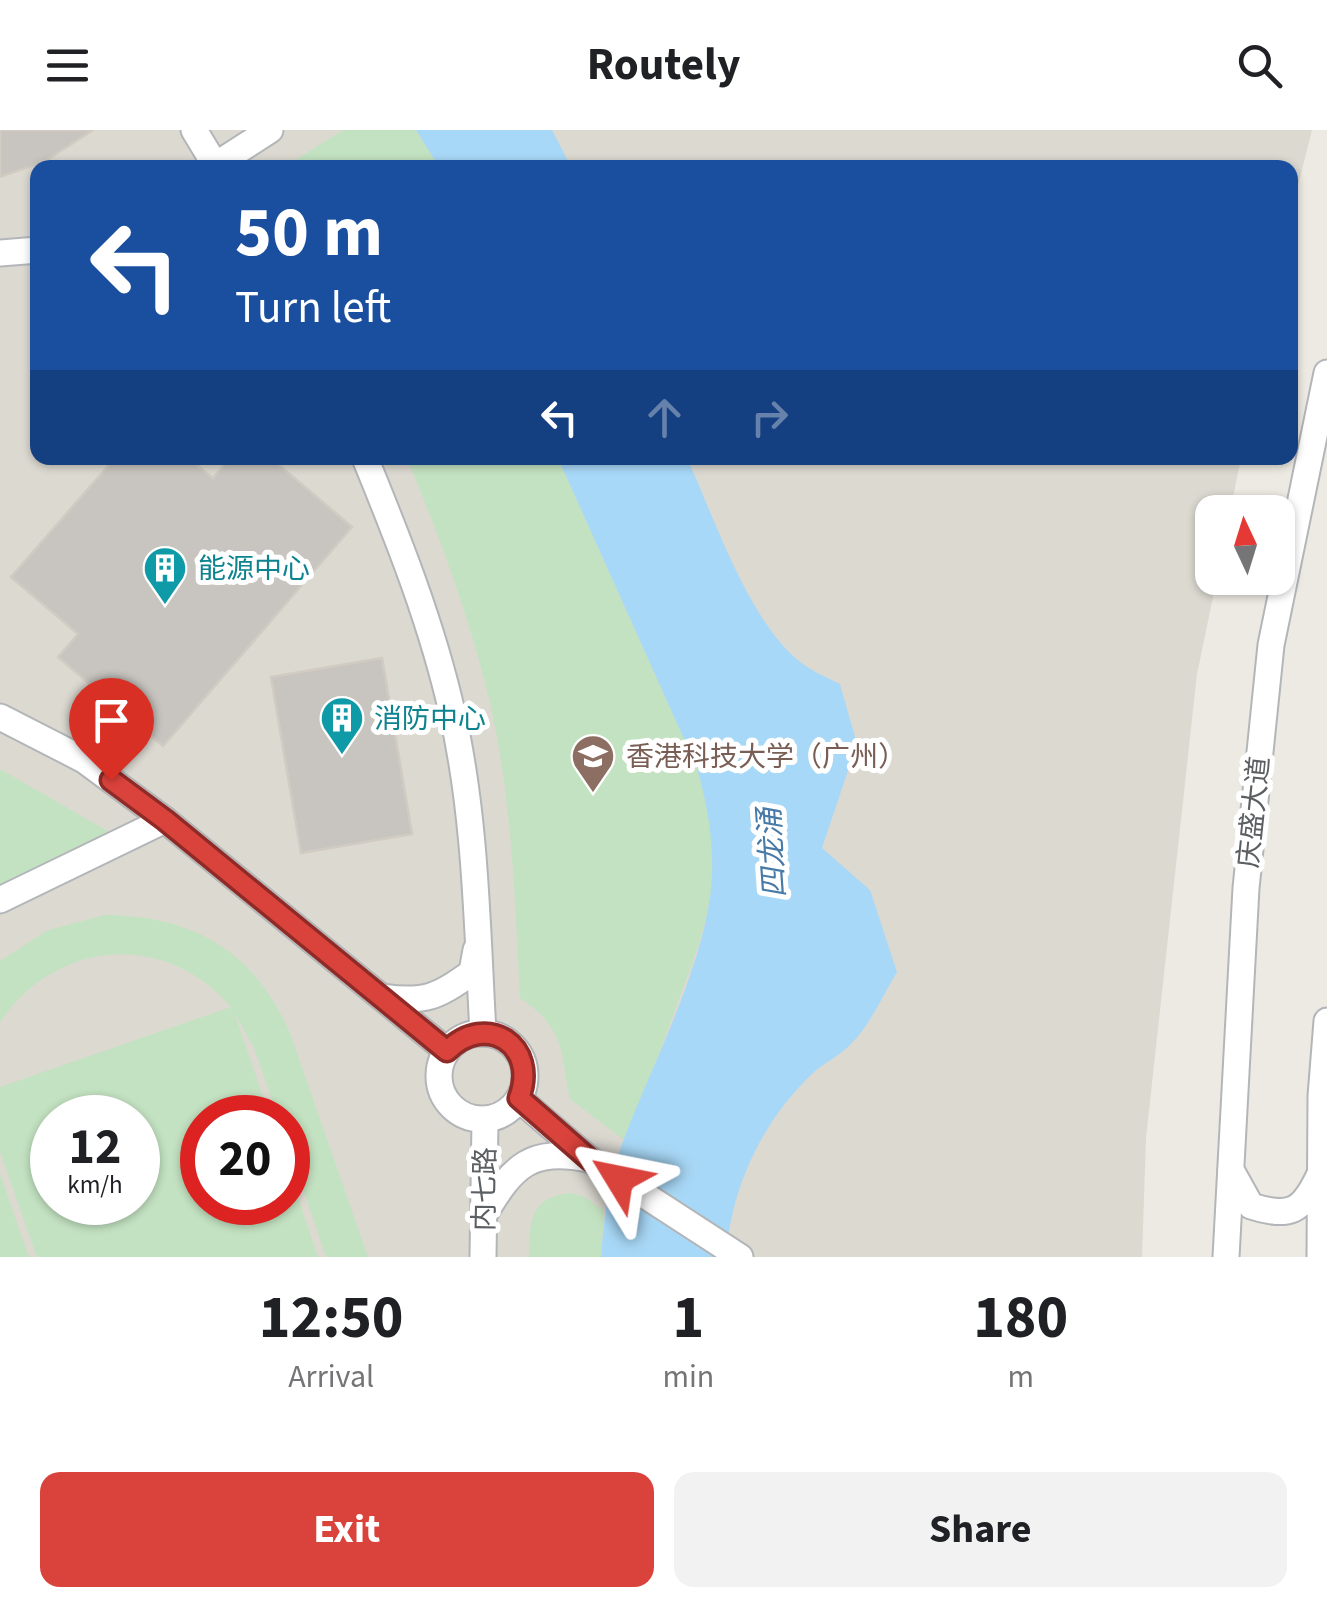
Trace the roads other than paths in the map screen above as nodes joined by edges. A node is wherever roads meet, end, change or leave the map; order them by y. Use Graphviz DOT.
graph roads {
  1 [pos="194,130"];
  2 [pos="270,130"];
  3 [pos="211,160"];
  4 [pos="225,160"];
  5 [pos="30,251"];
  6 [pos="0,253"];
  7 [pos="1327,374"];
  8 [pos="368,465"];
  9 [pos="0,717"];
  10 [pos="165,820"];
  11 [pos="0,900"];
  12 [pos="478,940"];
  13 [pos="381,997"];
  14 [pos="1327,1021"];
  15 [pos="483,1033"];
  16 [pos="447,1051"];
  17 [pos="519,1098"];
  18 [pos="486,1120"];
  19 [pos="589,1159"];
  20 [pos="1228,1166"];
  21 [pos="1320,1173"];
  22 [pos="484,1216"];
  23 [pos="483,1257"];
  24 [pos="740,1257"];
  25 [pos="1226,1257"];
  26 [pos="1320,1257"];
  1 -- 3 [label="street"];
  2 -- 4 [label="street"];
  5 -- 6 [label="street"];
  7 -- 20 [label="street, 庆盛大道"];
  8 -- 12 [label="street"];
  9 -- 10 [label="street"];
  10 -- 11 [label="street"];
  10 -- 13 [label="street"];
  12 -- 13 [label="street"];
  12 -- 15 [label="street"];
  13 -- 16 [label="street"];
  14 -- 21 [label="street"];
  15 -- 16 [label="street"];
  15 -- 17 [label="street"];
  16 -- 18 [label="street"];
  17 -- 18 [label="street"];
  17 -- 19 [label="street"];
  18 -- 22 [label="street, 内七路"];
  19 -- 22 [label="street"];
  19 -- 24 [label="street"];
  20 -- 21 [label="street"];
  20 -- 25 [label="street, 庆盛大道"];
  21 -- 26 [label="street"];
  22 -- 23 [label="street, 内七路"];
}
